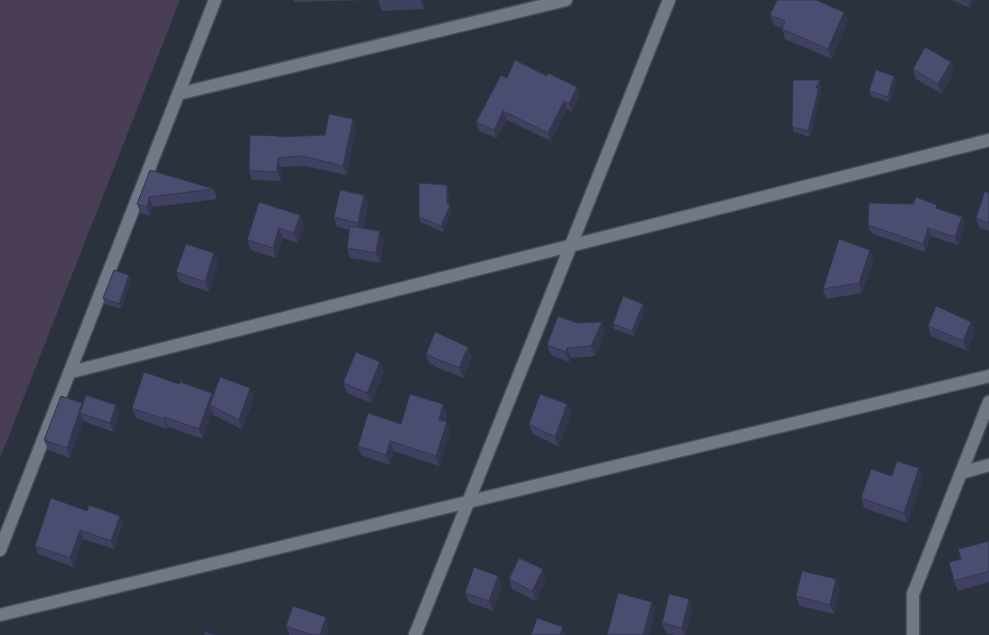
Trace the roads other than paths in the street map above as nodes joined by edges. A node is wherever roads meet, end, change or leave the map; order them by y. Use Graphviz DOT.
graph roads {
  1 [pos="215,0"];
  2 [pos="566,0"];
  3 [pos="669,0"];
  4 [pos="178,94"];
  5 [pos="989,140"];
  6 [pos="571,246"];
  7 [pos="70,372"];
  8 [pos="989,376"];
  9 [pos="989,402"];
  10 [pos="989,465"];
  11 [pos="961,473"];
  12 [pos="469,502"];
  13 [pos="0,550"];
  14 [pos="0,615"];
  15 [pos="416,635"];
  16 [pos="913,635"];
  1 -- 4 [label="street"];
  2 -- 4 [label="street"];
  3 -- 6 [label="street"];
  4 -- 7 [label="street"];
  5 -- 6 [label="street"];
  6 -- 7 [label="street"];
  6 -- 12 [label="street"];
  7 -- 13 [label="street"];
  8 -- 12 [label="street"];
  9 -- 11 [label="street"];
  10 -- 11 [label="street"];
  11 -- 16 [label="street"];
  12 -- 14 [label="street"];
  12 -- 15 [label="street"];
}
